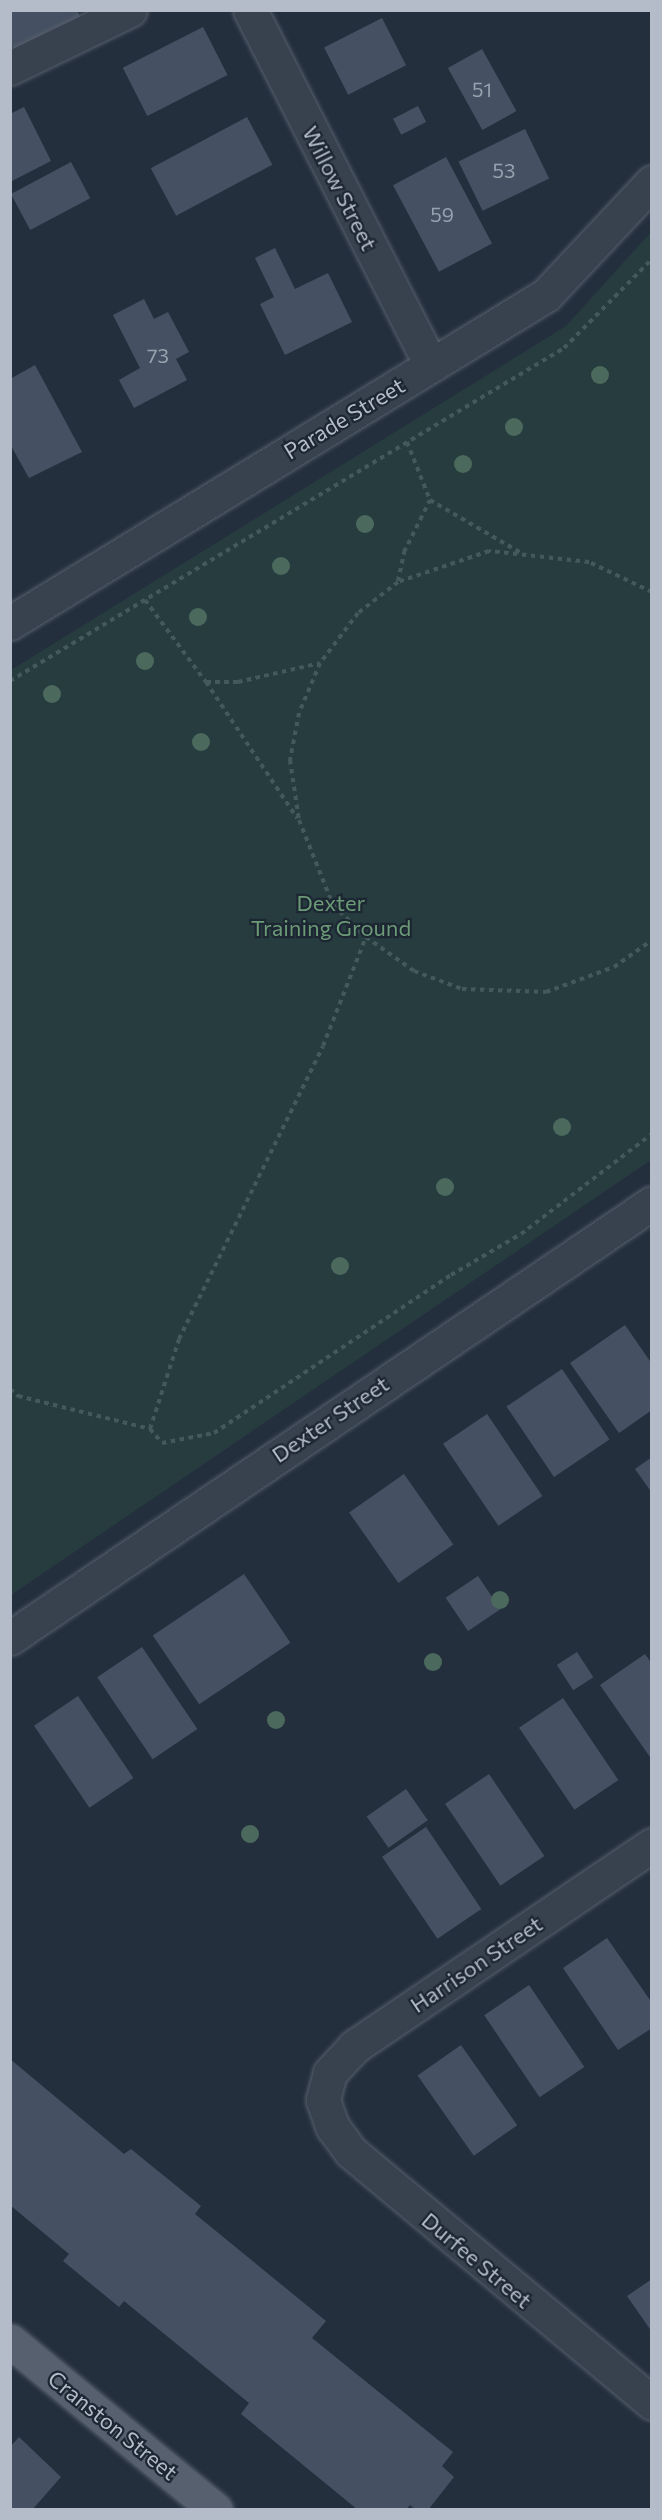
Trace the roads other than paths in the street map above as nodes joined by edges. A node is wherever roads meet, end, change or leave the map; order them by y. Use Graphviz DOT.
graph roads {
  1 [pos="130,10"];
  2 [pos="250,10"];
  3 [pos="10,68"];
  4 [pos="651,182"];
  5 [pos="431,365"];
  6 [pos="10,623"];
  7 [pos="651,1203"];
  8 [pos="10,1638"];
  9 [pos="651,1845"];
  10 [pos="323,2100"];
  11 [pos="10,2341"];
  12 [pos="651,2403"];
  13 [pos="216,2510"];
  1 -- 3 [label="street"];
  2 -- 5 [label="street, Willow Street"];
  4 -- 5 [label="street, Parade Street"];
  5 -- 6 [label="street, Parade Street"];
  7 -- 8 [label="street, Dexter Street"];
  9 -- 10 [label="street, Harrison Street"];
  10 -- 12 [label="street, Durfee Street"];
  11 -- 13 [label="main road, Cranston Street"];
}
